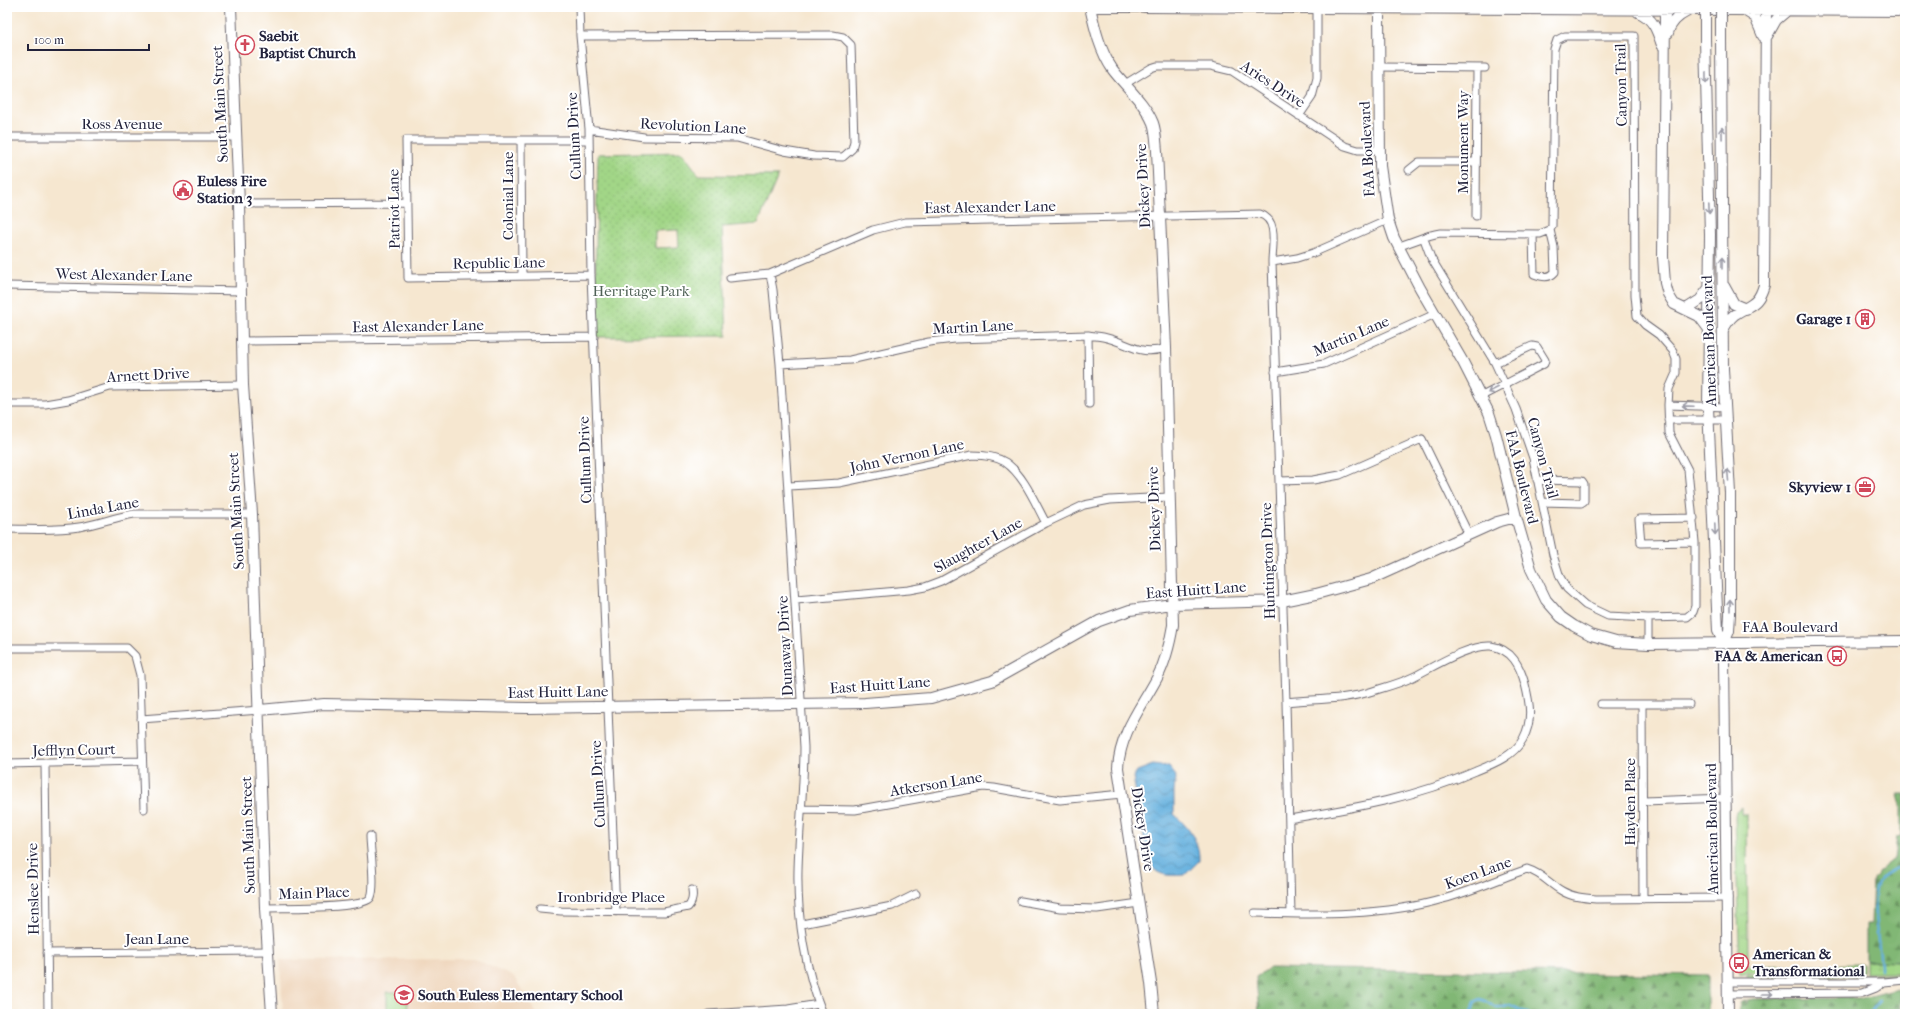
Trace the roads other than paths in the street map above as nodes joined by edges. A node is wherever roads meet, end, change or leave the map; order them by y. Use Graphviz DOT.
graph roads {
  1 [pos="231,7"];
  2 [pos="579,7"];
  3 [pos="1090,7"];
  4 [pos="1138,7"];
  5 [pos="1144,7"];
  6 [pos="1721,7"];
  7 [pos="1317,9"];
  8 [pos="1379,9"];
  9 [pos="1706,9"];
  10 [pos="1789,9"];
  11 [pos="1634,10"];
  12 [pos="1666,10"];
  13 [pos="1744,10"];
  14 [pos="1766,10"];
  15 [pos="1688,11"];
  16 [pos="1905,11"];
  17 [pos="580,36"];
  18 [pos="1765,42"];
  19 [pos="1665,56"];
  20 [pos="1379,67"];
  21 [pos="1477,68"];
  22 [pos="1484,68"];
  23 [pos="1125,84"];
  24 [pos="1299,116"];
  25 [pos="588,129"];
  26 [pos="7,137"];
  27 [pos="236,137"];
  28 [pos="521,140"];
  29 [pos="589,140"];
  30 [pos="1380,150"];
  31 [pos="1476,162"];
  32 [pos="1409,170"];
  33 [pos="406,203"];
  34 [pos="239,204"];
  35 [pos="1260,214"];
  36 [pos="1476,216"];
  37 [pos="1160,217"];
  38 [pos="1388,220"];
  39 [pos="1550,230"];
  40 [pos="1533,234"];
  41 [pos="1424,238"];
  42 [pos="1398,246"];
  43 [pos="1272,262"];
  44 [pos="770,274"];
  45 [pos="591,275"];
  46 [pos="522,276"];
  47 [pos="408,278"];
  48 [pos="730,278"];
  49 [pos="1722,284"];
  50 [pos="7,286"];
  51 [pos="1709,288"];
  52 [pos="241,291"];
  53 [pos="1686,309"];
  54 [pos="1746,309"];
  55 [pos="1434,314"];
  56 [pos="1708,328"];
  57 [pos="1722,330"];
  58 [pos="1088,335"];
  59 [pos="594,337"];
  60 [pos="243,341"];
  61 [pos="1166,348"];
  62 [pos="1495,363"];
  63 [pos="780,364"];
  64 [pos="1275,372"];
  65 [pos="1505,384"];
  66 [pos="243,385"];
  67 [pos="1480,397"];
  68 [pos="7,404"];
  69 [pos="1089,404"];
  70 [pos="1668,405"];
  71 [pos="1708,407"];
  72 [pos="1726,407"];
  73 [pos="1668,420"];
  74 [pos="1709,420"];
  75 [pos="1726,420"];
  76 [pos="1537,480"];
  77 [pos="1279,481"];
  78 [pos="789,486"];
  79 [pos="1169,497"];
  80 [pos="1542,502"];
  81 [pos="252,514"];
  82 [pos="1516,517"];
  83 [pos="1694,518"];
  84 [pos="1046,523"];
  85 [pos="7,529"];
  86 [pos="1468,535"];
  87 [pos="1695,542"];
  88 [pos="796,600"];
  89 [pos="1282,601"];
  90 [pos="1172,604"];
  91 [pos="1648,618"];
  92 [pos="1905,641"];
  93 [pos="1724,643"];
  94 [pos="1648,644"];
  95 [pos="7,648"];
  96 [pos="1286,702"];
  97 [pos="802,704"];
  98 [pos="1601,704"];
  99 [pos="1689,704"];
  100 [pos="1642,705"];
  101 [pos="607,707"];
  102 [pos="260,710"];
  103 [pos="141,719"];
  104 [pos="142,761"];
  105 [pos="45,763"];
  106 [pos="7,764"];
  107 [pos="1122,794"];
  108 [pos="1727,798"];
  109 [pos="1644,801"];
  110 [pos="144,809"];
  111 [pos="802,809"];
  112 [pos="1289,819"];
  113 [pos="370,836"];
  114 [pos="692,890"];
  115 [pos="916,894"];
  116 [pos="1728,898"];
  117 [pos="1643,899"];
  118 [pos="1021,901"];
  119 [pos="1139,903"];
  120 [pos="265,908"];
  121 [pos="540,909"];
  122 [pos="616,912"];
  123 [pos="1255,913"];
  124 [pos="1291,914"];
  125 [pos="802,924"];
  126 [pos="268,951"];
  127 [pos="47,952"];
  128 [pos="1905,980"];
  129 [pos="1728,982"];
  130 [pos="1884,982"];
  131 [pos="1728,994"];
  132 [pos="819,1004"];
  133 [pos="48,1014"];
  134 [pos="272,1014"];
  135 [pos="708,1014"];
  136 [pos="824,1014"];
  137 [pos="1154,1014"];
  138 [pos="1728,1014"];
  1 -- 27 [label="street, South Main Street"];
  2 -- 17 [label="street, Cullum Drive"];
  3 -- 4 [label="street"];
  3 -- 23 [label="street, Dickey Drive"];
  5 -- 7 [label="street"];
  49 -- 6 [label="street, American Boulevard, one-way, bridge"];
  7 -- 8 [label="street"];
  7 -- 24 [label="street"];
  8 -- 11 [label="street"];
  8 -- 20 [label="street, FAA Boulevard"];
  9 -- 13 [label="street"];
  9 -- 15 [label="street"];
  9 -- 51 [label="street, American Boulevard, one-way, bridge"];
  10 -- 14 [label="street"];
  10 -- 16 [label="street"];
  10 -- 18 [label="street"];
  11 -- 12 [label="street"];
  11 -- 19 [label="street"];
  12 -- 15 [label="street"];
  12 -- 19 [label="street"];
  13 -- 14 [label="street"];
  13 -- 18 [label="street"];
  14 -- 18 [label="street"];
  15 -- 19 [label="street"];
  17 -- 25 [label="street, Cullum Drive"];
  17 -- 25 [label="street, Revolution Lane"];
  18 -- 54 [label="street"];
  19 -- 53 [label="street"];
  20 -- 21 [label="street"];
  20 -- 30 [label="street, FAA Boulevard"];
  21 -- 22 [label="street"];
  21 -- 31 [label="street, Monument Way"];
  23 -- 24 [label="street, Aries Drive"];
  23 -- 37 [label="street, Dickey Drive"];
  24 -- 30 [label="street, Aries Drive"];
  25 -- 29 [label="street, Cullum Drive"];
  26 -- 27 [label="street, Ross Avenue"];
  27 -- 34 [label="street, South Main Street"];
  28 -- 29 [label="street"];
  28 -- 33 [label="street, Patriot Lane"];
  28 -- 46 [label="street, Colonial Lane"];
  29 -- 45 [label="street, Cullum Drive"];
  30 -- 38 [label="street, FAA Boulevard"];
  31 -- 32 [label="street"];
  31 -- 36 [label="street, Monument Way"];
  33 -- 34 [label="street"];
  33 -- 47 [label="street, Patriot Lane"];
  34 -- 52 [label="street, South Main Street"];
  35 -- 37 [label="street, East Alexander Lane"];
  35 -- 43 [label="street, Huntington Drive"];
  37 -- 44 [label="street, East Alexander Lane"];
  37 -- 61 [label="street, Dickey Drive"];
  38 -- 42 [label="street, FAA Boulevard"];
  38 -- 43 [label="street"];
  39 -- 40 [label="street"];
  39 -- 40 [label="street"];
  39 -- 70 [label="street, Canyon Trail"];
  40 -- 41 [label="street"];
  41 -- 42 [label="street"];
  41 -- 62 [label="street, Canyon Trail"];
  42 -- 55 [label="street, FAA Boulevard"];
  43 -- 64 [label="street, Huntington Drive"];
  44 -- 48 [label="street, East Alexander Lane"];
  44 -- 63 [label="street, Dunaway Drive"];
  45 -- 46 [label="street, Republic Lane"];
  45 -- 59 [label="street, Cullum Drive"];
  46 -- 47 [label="street, Republic Lane"];
  49 -- 54 [label="street"];
  49 -- 57 [label="street, American Boulevard"];
  50 -- 52 [label="street, West Alexander Lane"];
  51 -- 53 [label="street"];
  51 -- 56 [label="street, American Boulevard"];
  52 -- 60 [label="street, South Main Street"];
  53 -- 56 [label="street"];
  54 -- 57 [label="street"];
  55 -- 64 [label="street, Martin Lane"];
  55 -- 67 [label="street, FAA Boulevard"];
  56 -- 71 [label="street, American Boulevard"];
  57 -- 72 [label="street, American Boulevard"];
  58 -- 61 [label="street, Martin Lane"];
  58 -- 63 [label="street, Martin Lane"];
  58 -- 69 [label="street"];
  59 -- 60 [label="street, East Alexander Lane"];
  59 -- 101 [label="street, Cullum Drive"];
  60 -- 66 [label="street, South Main Street"];
  61 -- 79 [label="street, Dickey Drive"];
  62 -- 65 [label="street, Canyon Trail"];
  62 -- 65 [label="street"];
  63 -- 78 [label="street, Dunaway Drive"];
  64 -- 77 [label="street, Huntington Drive"];
  65 -- 67 [label="street, one-way"];
  65 -- 76 [label="street, Canyon Trail"];
  66 -- 68 [label="street, Arnett Drive"];
  66 -- 81 [label="street, South Main Street"];
  67 -- 82 [label="street, FAA Boulevard"];
  71 -- 70 [label="street, one-way"];
  70 -- 73 [label="street, Canyon Trail"];
  71 -- 72 [label="street"];
  71 -- 74 [label="street, American Boulevard"];
  72 -- 75 [label="street, American Boulevard"];
  73 -- 74 [label="street"];
  73 -- 83 [label="street, Canyon Trail"];
  74 -- 75 [label="street"];
  74 -- 93 [label="street, American Boulevard, one-way"];
  93 -- 75 [label="street, American Boulevard, one-way"];
  76 -- 80 [label="street, Canyon Trail"];
  76 -- 80 [label="street"];
  77 -- 86 [label="street"];
  77 -- 89 [label="street, Huntington Drive"];
  78 -- 84 [label="street, John Vernon Lane"];
  78 -- 88 [label="street, Dunaway Drive"];
  79 -- 84 [label="street, Slaughter Lane"];
  79 -- 90 [label="street, Dickey Drive"];
  80 -- 91 [label="street, Canyon Trail"];
  81 -- 85 [label="street, Linda Lane"];
  81 -- 102 [label="street, South Main Street"];
  82 -- 86 [label="street, East Huitt Lane"];
  82 -- 94 [label="street, FAA Boulevard"];
  83 -- 87 [label="street, Canyon Trail"];
  83 -- 87 [label="street"];
  84 -- 88 [label="street, Slaughter Lane"];
  86 -- 89 [label="street, East Huitt Lane"];
  87 -- 91 [label="street, Canyon Trail"];
  88 -- 97 [label="street, Dunaway Drive"];
  89 -- 90 [label="street, East Huitt Lane"];
  89 -- 96 [label="street, Huntington Drive"];
  90 -- 97 [label="street, East Huitt Lane"];
  90 -- 107 [label="street, Dickey Drive"];
  91 -- 94 [label="street"];
  92 -- 93 [label="street, FAA Boulevard"];
  93 -- 94 [label="street, FAA Boulevard"];
  93 -- 108 [label="street, American Boulevard"];
  95 -- 103 [label="street"];
  96 -- 112 [label="street, Huntington Drive"];
  96 -- 112 [label="street"];
  97 -- 101 [label="street, East Huitt Lane"];
  97 -- 111 [label="street, Dunaway Drive"];
  98 -- 100 [label="street"];
  99 -- 100 [label="street"];
  100 -- 109 [label="street, Hayden Place"];
  101 -- 102 [label="street, East Huitt Lane"];
  101 -- 122 [label="street, Cullum Drive"];
  102 -- 103 [label="street"];
  102 -- 120 [label="street, South Main Street"];
  103 -- 104 [label="street"];
  104 -- 105 [label="street, Jefflyn Court"];
  104 -- 110 [label="street"];
  105 -- 106 [label="street, Jefflyn Court"];
  105 -- 127 [label="street, Henslee Drive"];
  107 -- 111 [label="street, Atkerson Lane"];
  107 -- 119 [label="street, Dickey Drive"];
  108 -- 109 [label="street"];
  108 -- 116 [label="street, American Boulevard"];
  109 -- 117 [label="street, Hayden Place"];
  111 -- 125 [label="street, Dunaway Drive"];
  112 -- 124 [label="street, Huntington Drive"];
  113 -- 120 [label="street, Main Place"];
  114 -- 122 [label="street, Ironbridge Place"];
  115 -- 125 [label="street"];
  116 -- 117 [label="street, Koen Lane"];
  116 -- 129 [label="street, American Boulevard"];
  117 -- 124 [label="street, Koen Lane"];
  118 -- 119 [label="street"];
  119 -- 137 [label="street, Dickey Drive"];
  120 -- 126 [label="street, South Main Street"];
  121 -- 122 [label="street, Ironbridge Place"];
  123 -- 124 [label="street, Koen Lane"];
  125 -- 132 [label="street, Dunaway Drive"];
  126 -- 127 [label="street, Jean Lane"];
  126 -- 134 [label="street, South Main Street"];
  127 -- 133 [label="street, Henslee Drive"];
  128 -- 130 [label="street"];
  129 -- 130 [label="street"];
  129 -- 131 [label="street, American Boulevard"];
  131 -- 130 [label="street, one-way"];
  131 -- 138 [label="street, American Boulevard"];
  132 -- 135 [label="street"];
  132 -- 136 [label="street, Dunaway Drive"];
}
